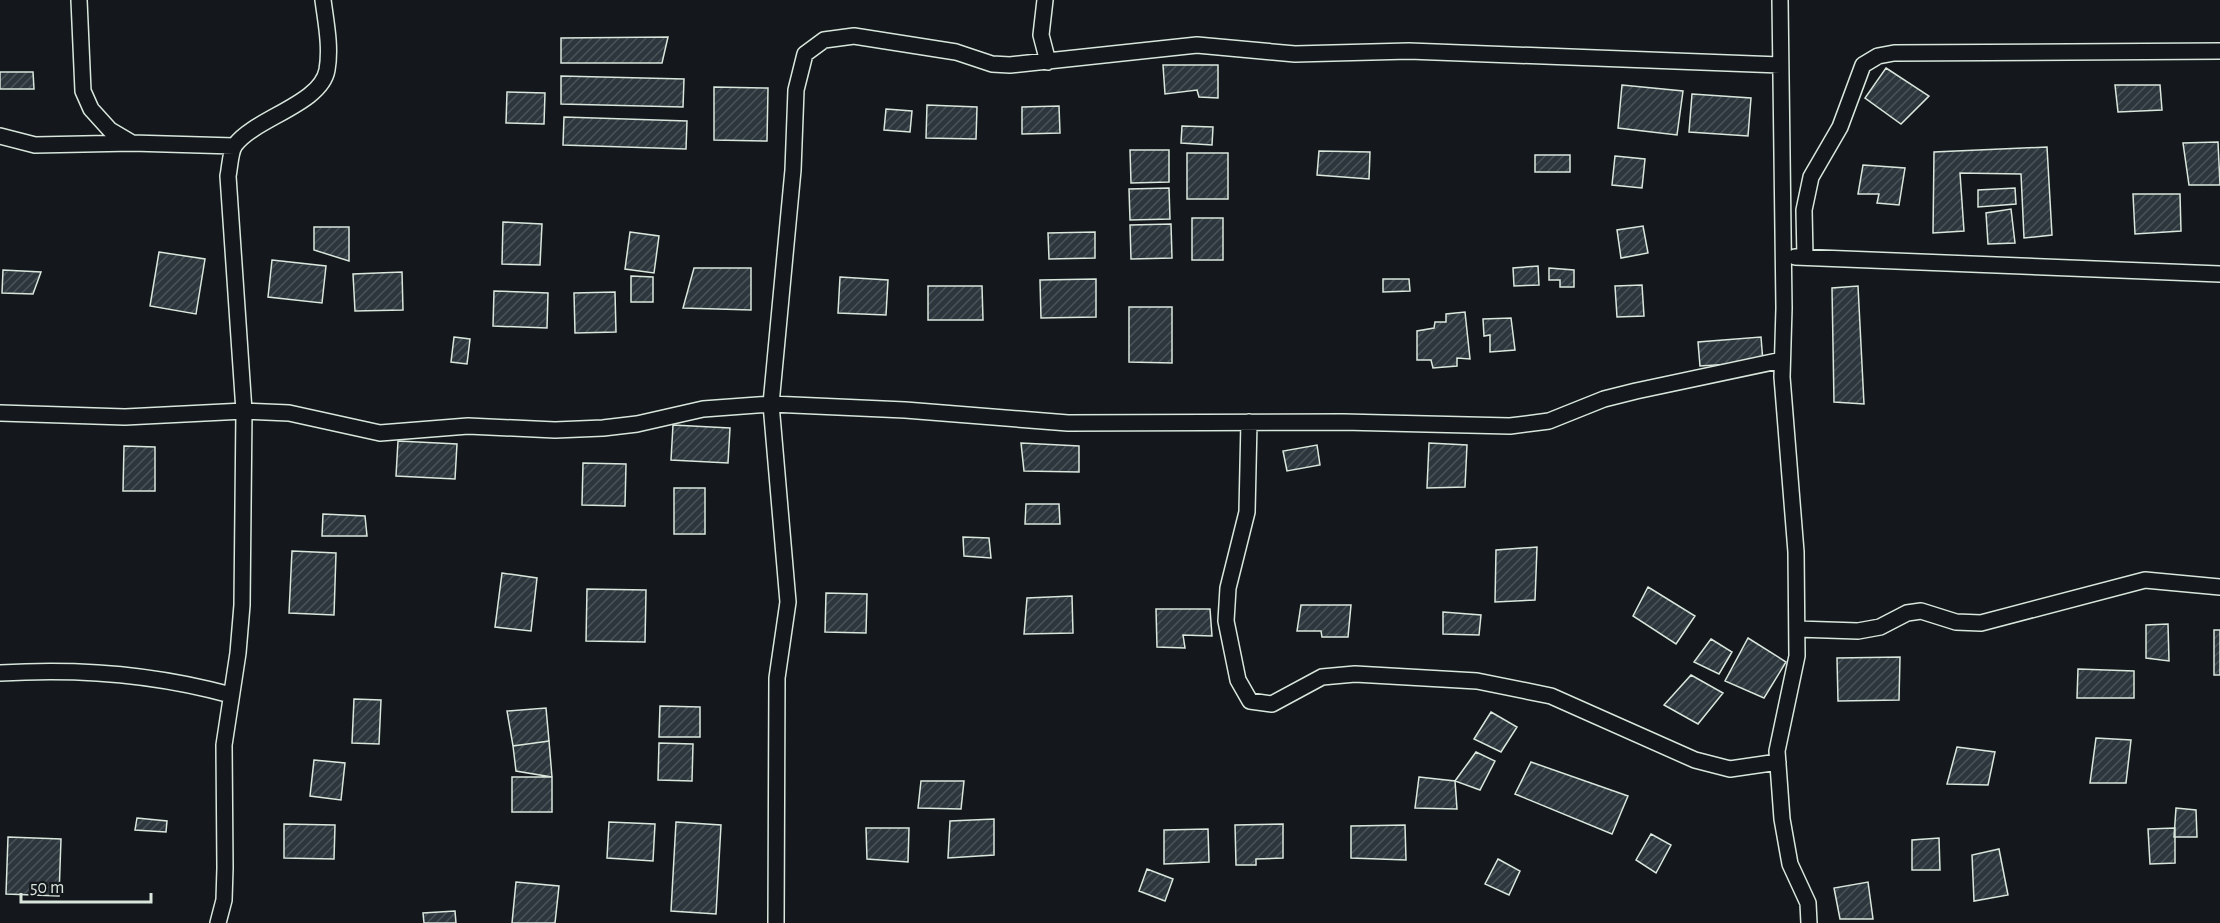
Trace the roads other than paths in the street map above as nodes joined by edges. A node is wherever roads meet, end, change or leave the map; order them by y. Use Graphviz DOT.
graph roads {
  1 [pos="79,0"];
  2 [pos="323,0"];
  3 [pos="1045,0"];
  4 [pos="1780,0"];
  5 [pos="2220,51"];
  6 [pos="1048,62"];
  7 [pos="1780,65"];
  8 [pos="0,136"];
  9 [pos="132,144"];
  10 [pos="234,146"];
  11 [pos="1783,256"];
  12 [pos="1805,257"];
  13 [pos="2220,274"];
  14 [pos="1782,360"];
  15 [pos="771,404"];
  16 [pos="244,411"];
  17 [pos="0,413"];
  18 [pos="1249,422"];
  19 [pos="2220,587"];
  20 [pos="1797,629"];
  21 [pos="0,672"];
  22 [pos="231,695"];
  23 [pos="1778,762"];
  24 [pos="218,923"];
  25 [pos="776,923"];
  26 [pos="1809,923"];
  1 -- 9 [label="street"];
  2 -- 10 [label="street"];
  3 -- 6 [label="street"];
  4 -- 7 [label="street"];
  5 -- 12 [label="street"];
  6 -- 7 [label="street"];
  6 -- 15 [label="street"];
  7 -- 11 [label="street"];
  8 -- 9 [label="street"];
  9 -- 10 [label="street"];
  10 -- 16 [label="street"];
  11 -- 12 [label="street"];
  11 -- 14 [label="street"];
  12 -- 13 [label="street"];
  14 -- 18 [label="street"];
  14 -- 20 [label="street"];
  15 -- 16 [label="street"];
  15 -- 18 [label="street"];
  15 -- 25 [label="street"];
  16 -- 17 [label="street"];
  16 -- 22 [label="street"];
  18 -- 23 [label="street"];
  19 -- 20 [label="street"];
  20 -- 23 [label="street"];
  21 -- 22 [label="street"];
  22 -- 24 [label="street"];
  23 -- 26 [label="street"];
}
